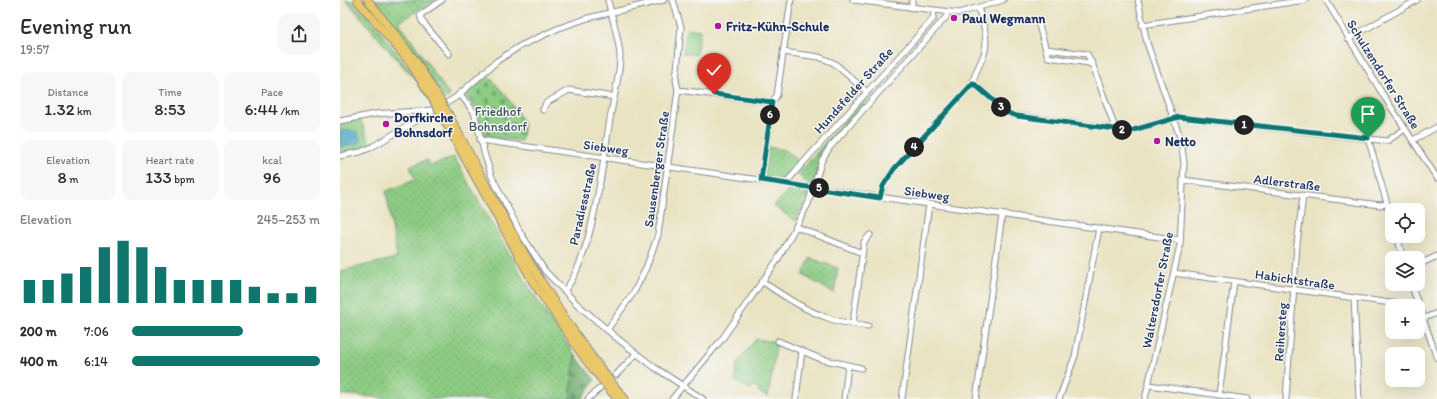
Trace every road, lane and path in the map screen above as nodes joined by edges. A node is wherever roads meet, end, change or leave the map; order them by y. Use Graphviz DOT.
graph roads {
  1 [pos="356,0"];
  2 [pos="368,0"];
  3 [pos="442,0"];
  4 [pos="608,0"];
  5 [pos="664,0"];
  6 [pos="673,0"];
  7 [pos="790,0"];
  8 [pos="853,0"];
  9 [pos="912,0"];
  10 [pos="1003,0"];
  11 [pos="1138,0"];
  12 [pos="1305,0"];
  13 [pos="1417,0"];
  14 [pos="1329,1"];
  15 [pos="912,8"];
  16 [pos="978,8"];
  17 [pos="610,11"];
  18 [pos="934,11"];
  19 [pos="947,12"];
  20 [pos="1038,22"];
  21 [pos="1142,25"];
  22 [pos="1348,39"];
  23 [pos="783,52"];
  24 [pos="448,54"];
  25 [pos="973,83"];
  26 [pos="678,90"];
  27 [pos="867,92"];
  28 [pos="460,94"];
  29 [pos="435,96"];
  30 [pos="614,97"];
  31 [pos="772,102"];
  32 [pos="433,110"];
  33 [pos="543,110"];
  34 [pos="446,116"];
  35 [pos="1173,118"];
  36 [pos="340,121"];
  37 [pos="1437,128"];
  38 [pos="1114,129"];
  39 [pos="1405,129"];
  40 [pos="1368,138"];
  41 [pos="480,140"];
  42 [pos="1413,140"];
  43 [pos="340,156"];
  44 [pos="604,158"];
  45 [pos="668,167"];
  46 [pos="1437,178"];
  47 [pos="761,180"];
  48 [pos="1183,180"];
  49 [pos="786,183"];
  50 [pos="814,187"];
  51 [pos="1303,196"];
  52 [pos="880,198"];
  53 [pos="1387,203"];
  54 [pos="929,204"];
  55 [pos="1385,205"];
  56 [pos="1002,215"];
  57 [pos="797,227"];
  58 [pos="1099,228"];
  59 [pos="870,234"];
  60 [pos="1180,240"];
  61 [pos="862,253"];
  62 [pos="1437,256"];
  63 [pos="1425,262"];
  64 [pos="1174,273"];
  65 [pos="763,282"];
  66 [pos="1234,282"];
  67 [pos="1293,290"];
  68 [pos="564,291"];
  69 [pos="1354,298"];
  70 [pos="1385,302"];
  71 [pos="1437,313"];
  72 [pos="1425,318"];
  73 [pos="853,323"];
  74 [pos="868,326"];
  75 [pos="1425,327"];
  76 [pos="608,330"];
  77 [pos="778,341"];
  78 [pos="802,351"];
  79 [pos="636,354"];
  80 [pos="1437,358"];
  81 [pos="848,366"];
  82 [pos="861,368"];
  83 [pos="616,375"];
  84 [pos="1149,385"];
  85 [pos="683,387"];
  86 [pos="600,388"];
  87 [pos="1219,395"];
  88 [pos="588,399"];
  89 [pos="617,399"];
  90 [pos="625,399"];
  91 [pos="672,399"];
  92 [pos="703,399"];
  93 [pos="796,399"];
  94 [pos="844,399"];
  95 [pos="902,399"];
  96 [pos="976,399"];
  97 [pos="1060,399"];
  98 [pos="1145,399"];
  99 [pos="1247,399"];
  100 [pos="1286,399"];
  101 [pos="1359,399"];
  1 -- 29 [label="highway"];
  2 -- 29 [label="highway"];
  3 -- 24 [label="street"];
  4 -- 17 [label="street, Paradiesstraße"];
  5 -- 17 [label="street"];
  6 -- 26 [label="street, Sausenberger Straße"];
  7 -- 23 [label="street"];
  8 -- 15 [label="street"];
  9 -- 15 [label="street"];
  10 -- 16 [label="street"];
  11 -- 21 [label="street, Waltersdorfer Straße"];
  12 -- 21 [label="street"];
  13 -- 22 [label="street"];
  14 -- 22 [label="street, Schulzendorfer Straße"];
  15 -- 18 [label="street"];
  16 -- 19 [label="street"];
  16 -- 25 [label="street"];
  17 -- 28 [label="street"];
  17 -- 30 [label="street, Paradiesstraße"];
  18 -- 19 [label="street"];
  18 -- 27 [label="street, Hundsfelder Straße"];
  19 -- 50 [label="street, Hundsfelder Straße"];
  20 -- 38 [label="street"];
  21 -- 35 [label="street, Waltersdorfer Straße"];
  22 -- 39 [label="street, Schulzendorfer Straße"];
  23 -- 27 [label="street"];
  23 -- 31 [label="street"];
  25 -- 38 [label="street"];
  25 -- 52 [label="street"];
  26 -- 31 [label="street"];
  26 -- 45 [label="street, Sausenberger Straße"];
  27 -- 49 [label="street, Hundsfelder Straße"];
  28 -- 32 [label="street"];
  28 -- 41 [label="street"];
  29 -- 34 [label="highway, bridge"];
  30 -- 33 [label="street"];
  30 -- 44 [label="street, Paradiesstraße"];
  31 -- 47 [label="street"];
  32 -- 36 [label="street"];
  32 -- 43 [label="street"];
  34 -- 89 [label="highway"];
  34 -- 90 [label="highway"];
  35 -- 38 [label="street"];
  35 -- 40 [label="street"];
  35 -- 48 [label="street, Waltersdorfer Straße"];
  37 -- 42 [label="street"];
  39 -- 40 [label="street"];
  39 -- 42 [label="street, Schulzendorfer Straße"];
  40 -- 53 [label="street"];
  41 -- 44 [label="street, Siebweg"];
  41 -- 68 [label="street"];
  42 -- 46 [label="street, Schulzendorfer Straße"];
  44 -- 45 [label="street, Siebweg"];
  44 -- 68 [label="street, Paradiesstraße"];
  45 -- 47 [label="street, Siebweg"];
  45 -- 76 [label="street, Sausenberger Straße"];
  47 -- 49 [label="street, Siebweg"];
  48 -- 51 [label="street, Adlerstraße"];
  48 -- 60 [label="street, Waltersdorfer Straße"];
  49 -- 50 [label="street, Siebweg"];
  50 -- 52 [label="street, Siebweg"];
  50 -- 57 [label="street, Hundsfelder Straße"];
  51 -- 55 [label="street, Adlerstraße"];
  51 -- 67 [label="street, Reihersteg"];
  52 -- 54 [label="street, Siebweg"];
  54 -- 56 [label="street, Siebweg"];
  54 -- 95 [label="street"];
  56 -- 58 [label="street, Siebweg"];
  56 -- 96 [label="street"];
  57 -- 61 [label="street"];
  57 -- 65 [label="street, Hundsfelder Straße"];
  58 -- 60 [label="street, Siebweg"];
  58 -- 97 [label="street"];
  59 -- 61 [label="street"];
  60 -- 64 [label="street, Waltersdorfer Straße"];
  61 -- 73 [label="street"];
  62 -- 63 [label="street"];
  64 -- 66 [label="street, Habichtstraße"];
  64 -- 84 [label="street, Waltersdorfer Straße"];
  65 -- 73 [label="street"];
  65 -- 85 [label="street, Hundsfelder Straße"];
  66 -- 67 [label="street, Habichtstraße"];
  66 -- 87 [label="street"];
  67 -- 69 [label="street, Habichtstraße"];
  67 -- 100 [label="street, Reihersteg"];
  68 -- 76 [label="street"];
  69 -- 70 [label="street, Habichtstraße"];
  69 -- 101 [label="street"];
  71 -- 72 [label="street"];
  73 -- 74 [label="street"];
  75 -- 80 [label="street"];
  76 -- 79 [label="street"];
  77 -- 78 [label="street"];
  78 -- 81 [label="street"];
  78 -- 93 [label="street"];
  79 -- 83 [label="street"];
  79 -- 85 [label="street"];
  81 -- 82 [label="street"];
  81 -- 94 [label="street"];
  84 -- 87 [label="street"];
  84 -- 98 [label="street, Waltersdorfer Straße"];
  85 -- 91 [label="street, Hundsfelder Straße"];
  85 -- 92 [label="street"];
  86 -- 88 [label="street"];
  87 -- 99 [label="street"];
}
